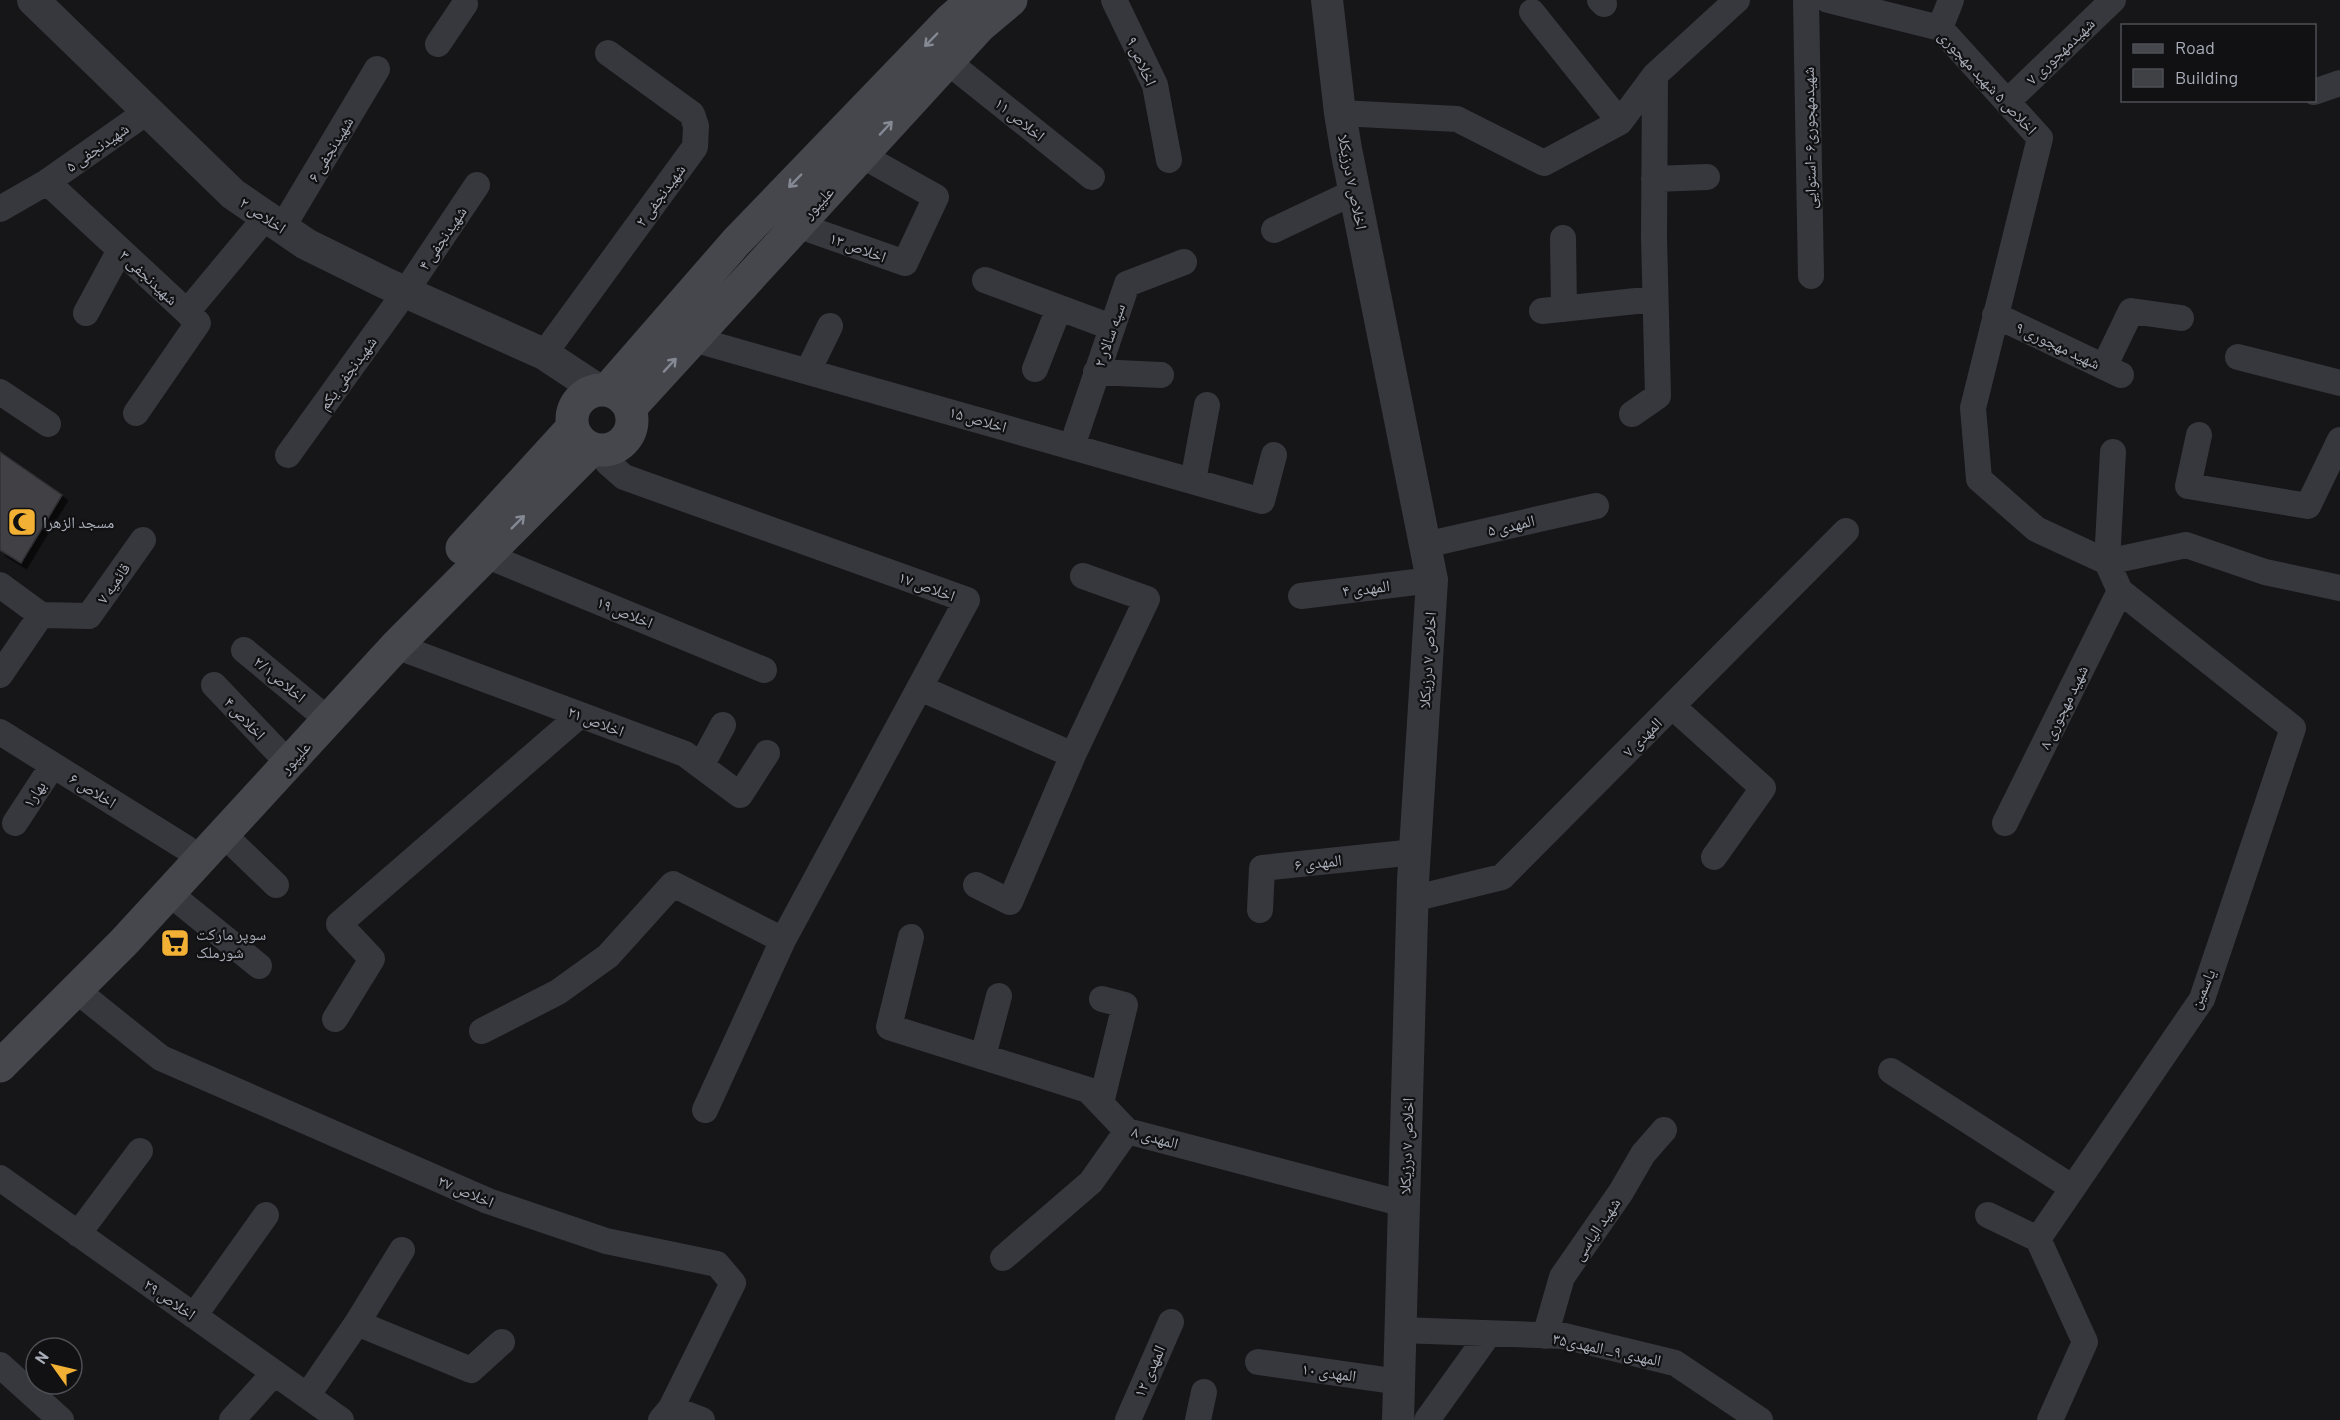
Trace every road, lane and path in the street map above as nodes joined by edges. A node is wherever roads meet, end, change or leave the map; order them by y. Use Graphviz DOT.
graph roads {
  1 [pos="33,0"];
  2 [pos="973,0"];
  3 [pos="1011,0"];
  4 [pos="1114,0"];
  5 [pos="1327,0"];
  6 [pos="1737,0"];
  7 [pos="1806,0"];
  8 [pos="1828,0"];
  9 [pos="1951,0"];
  10 [pos="2113,0"];
  11 [pos="464,1"];
  12 [pos="1532,12"];
  13 [pos="1940,28"];
  14 [pos="438,44"];
  15 [pos="608,53"];
  16 [pos="947,61"];
  17 [pos="377,69"];
  18 [pos="1655,75"];
  19 [pos="2340,83"];
  20 [pos="2316,91"];
  21 [pos="2007,102"];
  22 [pos="148,111"];
  23 [pos="1340,113"];
  24 [pos="1620,122"];
  25 [pos="861,156"];
  26 [pos="1169,160"];
  27 [pos="1092,177"];
  28 [pos="1707,177"];
  29 [pos="1654,179"];
  30 [pos="47,182"];
  31 [pos="477,185"];
  32 [pos="1354,192"];
  33 [pos="0,209"];
  34 [pos="274,223"];
  35 [pos="797,225"];
  36 [pos="1274,230"];
  37 [pos="1563,238"];
  38 [pos="120,250"];
  39 [pos="1184,262"];
  40 [pos="1812,276"];
  41 [pos="985,280"];
  42 [pos="406,291"];
  43 [pos="1655,299"];
  44 [pos="1059,308"];
  45 [pos="187,312"];
  46 [pos="86,313"];
  47 [pos="1995,315"];
  48 [pos="2181,318"];
  49 [pos="830,326"];
  50 [pos="1111,327"];
  51 [pos="693,339"];
  52 [pos="544,354"];
  53 [pos="2238,357"];
  54 [pos="1035,369"];
  55 [pos="808,371"];
  56 [pos="1096,372"];
  57 [pos="1161,375"];
  58 [pos="2340,383"];
  59 [pos="0,392"];
  60 [pos="1207,405"];
  61 [pos="136,413"];
  62 [pos="1632,414"];
  63 [pos="597,416"];
  64 [pos="48,424"];
  65 [pos="2199,435"];
  66 [pos="2340,440"];
  67 [pos="1072,446"];
  68 [pos="2113,452"];
  69 [pos="288,455"];
  70 [pos="1274,455"];
  71 [pos="1193,481"];
  72 [pos="1596,506"];
  73 [pos="1846,531"];
  74 [pos="143,540"];
  75 [pos="1425,545"];
  76 [pos="485,555"];
  77 [pos="2107,562"];
  78 [pos="1083,576"];
  79 [pos="1432,580"];
  80 [pos="0,585"];
  81 [pos="2340,588"];
  82 [pos="2120,591"];
  83 [pos="1301,596"];
  84 [pos="41,615"];
  85 [pos="396,646"];
  86 [pos="244,650"];
  87 [pos="764,669"];
  88 [pos="0,675"];
  89 [pos="214,685"];
  90 [pos="920,688"];
  91 [pos="1672,706"];
  92 [pos="315,709"];
  93 [pos="580,715"];
  94 [pos="723,725"];
  95 [pos="0,732"];
  96 [pos="276,751"];
  97 [pos="767,753"];
  98 [pos="1073,755"];
  99 [pos="52,765"];
  100 [pos="701,766"];
  101 [pos="15,823"];
  102 [pos="2005,823"];
  103 [pos="204,847"];
  104 [pos="1415,852"];
  105 [pos="1714,856"];
  106 [pos="276,885"];
  107 [pos="976,885"];
  108 [pos="169,893"];
  109 [pos="1412,899"];
  110 [pos="1260,910"];
  111 [pos="911,937"];
  112 [pos="783,940"];
  113 [pos="259,966"];
  114 [pos="76,990"];
  115 [pos="999,996"];
  116 [pos="1102,999"];
  117 [pos="335,1019"];
  118 [pos="482,1031"];
  119 [pos="0,1037"];
  120 [pos="983,1056"];
  121 [pos="0,1066"];
  122 [pos="1891,1071"];
  123 [pos="1101,1103"];
  124 [pos="705,1110"];
  125 [pos="1664,1130"];
  126 [pos="1127,1131"];
  127 [pos="140,1151"];
  128 [pos="0,1178"];
  129 [pos="2073,1188"];
  130 [pos="1404,1204"];
  131 [pos="266,1215"];
  132 [pos="1988,1215"];
  133 [pos="78,1234"];
  134 [pos="2038,1239"];
  135 [pos="402,1250"];
  136 [pos="1003,1258"];
  137 [pos="194,1316"];
  138 [pos="1171,1322"];
  139 [pos="357,1323"];
  140 [pos="1401,1330"];
  141 [pos="1488,1335"];
  142 [pos="1545,1336"];
  143 [pos="502,1342"];
  144 [pos="1258,1362"];
  145 [pos="0,1365"];
  146 [pos="274,1373"];
  147 [pos="1400,1382"];
  148 [pos="1204,1392"];
  149 [pos="307,1396"];
  150 [pos="666,1414"];
  151 [pos="61,1420"];
  152 [pos="232,1420"];
  153 [pos="340,1420"];
  154 [pos="702,1420"];
  155 [pos="1128,1420"];
  156 [pos="1198,1420"];
  157 [pos="1398,1420"];
  158 [pos="1427,1420"];
  159 [pos="1760,1420"];
  160 [pos="2050,1420"];
  1 -- 22 [label="street, اخلاص ۲"];
  2 -- 63 [label="main road, علیپور, one-way"];
  3 -- 16 [label="main road, علیپور"];
  4 -- 26 [label="street, اخلاص ۹"];
  5 -- 23 [label="street, اخلاص ۷ درزیکلا"];
  6 -- 18 [label="street"];
  7 -- 40 [label="street, شهیدمهجوری۶ -استوایی"];
  8 -- 13 [label="street, اخلاص ۵ شهید مهجوری"];
  9 -- 13 [label="street"];
  10 -- 21 [label="street, شهیدمهجوری ۷"];
  11 -- 14 [label="street"];
  12 -- 24 [label="street"];
  13 -- 21 [label="street, اخلاص ۵ شهید مهجوری"];
  15 -- 52 [label="street, شهیدنجفی ۲"];
  25 -- 16 [label="main road, علیپور, one-way"];
  16 -- 27 [label="street, اخلاص ۱۱"];
  17 -- 34 [label="street, شهیدنجفی ۶"];
  18 -- 24 [label="street"];
  18 -- 29 [label="street"];
  19 -- 20 [label="street"];
  21 -- 47 [label="street, اخلاص ۵ شهید مهجوری"];
  22 -- 30 [label="street, شهیدنجفی ۵"];
  22 -- 34 [label="street, اخلاص ۲"];
  23 -- 24 [label="street"];
  23 -- 32 [label="street, اخلاص ۷ درزیکلا"];
  25 -- 35 [label="main road, علیپور"];
  25 -- 35 [label="street, اخلاص ۱۳"];
  28 -- 29 [label="street"];
  29 -- 43 [label="street"];
  30 -- 33 [label="street"];
  30 -- 38 [label="street, شهیدنجفی ۳"];
  31 -- 42 [label="street, شهیدنجفی ۴"];
  32 -- 36 [label="street"];
  32 -- 75 [label="street, اخلاص ۷ درزیکلا"];
  34 -- 42 [label="street, اخلاص ۲"];
  34 -- 45 [label="street, شهیدنجفی ۳"];
  35 -- 51 [label="main road, علیپور"];
  37 -- 43 [label="street"];
  38 -- 45 [label="street, شهیدنجفی ۳"];
  38 -- 46 [label="street"];
  39 -- 50 [label="street, سپه سالار ۲"];
  41 -- 44 [label="street"];
  42 -- 52 [label="street, اخلاص ۲"];
  42 -- 69 [label="street, شهیدنجفی یکم"];
  43 -- 62 [label="street"];
  44 -- 50 [label="street"];
  44 -- 54 [label="street"];
  45 -- 61 [label="street"];
  47 -- 48 [label="street, شهید مهجوری ۹"];
  47 -- 77 [label="street"];
  49 -- 55 [label="street"];
  50 -- 56 [label="street, سپه سالار ۲"];
  51 -- 55 [label="street, اخلاص ۱۵"];
  63 -- 51 [label="main road, علیپور, one-way"];
  52 -- 63 [label="street, اخلاص ۲"];
  53 -- 58 [label="street"];
  55 -- 67 [label="street, اخلاص ۱۵"];
  56 -- 57 [label="street"];
  56 -- 67 [label="street, سپه سالار ۲"];
  59 -- 64 [label="street"];
  60 -- 71 [label="street"];
  76 -- 63 [label="main road, علیپور, one-way"];
  63 -- 90 [label="street, اخلاص ۱۷"];
  63 -- 92 [label="main road, علیپور"];
  65 -- 66 [label="street"];
  67 -- 71 [label="street, اخلاص ۱۵"];
  68 -- 77 [label="street"];
  70 -- 71 [label="street, اخلاص ۱۵"];
  72 -- 75 [label="street, المهدی ۵"];
  73 -- 91 [label="street, المهدی ۷"];
  74 -- 84 [label="street, قائمیه ۷"];
  75 -- 79 [label="street, اخلاص ۷ درزیکلا"];
  76 -- 85 [label="main road, علیپور"];
  76 -- 87 [label="street, اخلاص ۱۹"];
  77 -- 81 [label="street"];
  77 -- 82 [label="street"];
  78 -- 98 [label="street"];
  79 -- 83 [label="street, المهدی ۴"];
  79 -- 104 [label="street, اخلاص ۷ درزیکلا"];
  80 -- 84 [label="street"];
  82 -- 102 [label="street, شهید مهجوری ۸"];
  82 -- 129 [label="street, یاسمین"];
  84 -- 88 [label="street"];
  85 -- 93 [label="street, اخلاص ۲۱"];
  85 -- 103 [label="main road, علیپور"];
  86 -- 92 [label="street, اخلاص۲/۱"];
  89 -- 96 [label="street, اخلاص ۴"];
  90 -- 98 [label="street"];
  90 -- 112 [label="street, اخلاص ۱۷"];
  91 -- 105 [label="street"];
  91 -- 109 [label="street, المهدی ۷"];
  92 -- 96 [label="main road, علیپور"];
  93 -- 100 [label="street, اخلاص ۲۱"];
  93 -- 117 [label="street"];
  94 -- 100 [label="street"];
  95 -- 99 [label="street, اخلاص ۶"];
  96 -- 103 [label="main road, علیپور"];
  97 -- 100 [label="street, اخلاص ۲۱"];
  98 -- 107 [label="street"];
  99 -- 101 [label="street, بهار۱"];
  99 -- 103 [label="street, اخلاص ۶"];
  103 -- 106 [label="street, اخلاص ۶"];
  103 -- 108 [label="main road, علیپور"];
  103 -- 119 [label="main road, علیپور"];
  104 -- 109 [label="street, اخلاص ۷ درزیکلا"];
  104 -- 110 [label="street, المهدی ۶"];
  108 -- 113 [label="street"];
  108 -- 114 [label="main road, علیپور"];
  109 -- 130 [label="street, اخلاص ۷ درزیکلا"];
  111 -- 120 [label="street, المهدی ۸"];
  112 -- 118 [label="street"];
  112 -- 124 [label="street, اخلاص ۱۷"];
  114 -- 121 [label="main road, علیپور"];
  114 -- 150 [label="street, اخلاص ۲۷"];
  115 -- 120 [label="street"];
  116 -- 123 [label="street"];
  120 -- 123 [label="street, المهدی ۸"];
  122 -- 129 [label="street"];
  123 -- 126 [label="street, المهدی ۸"];
  125 -- 142 [label="street, شهید الیاسی"];
  126 -- 130 [label="street, المهدی ۸"];
  126 -- 136 [label="street"];
  127 -- 133 [label="street"];
  128 -- 133 [label="street, اخلاص ۲۹"];
  129 -- 134 [label="street, یاسمین"];
  130 -- 140 [label="street, اخلاص ۷ درزیکلا"];
  131 -- 137 [label="street"];
  132 -- 134 [label="street"];
  133 -- 137 [label="street, اخلاص ۲۹"];
  134 -- 160 [label="street"];
  135 -- 139 [label="street"];
  137 -- 146 [label="street, اخلاص ۲۹"];
  138 -- 155 [label="street, المهدی ۱۲"];
  139 -- 143 [label="street"];
  139 -- 149 [label="street"];
  140 -- 141 [label="street, المهدی ۹_ المهدی۳۵"];
  140 -- 147 [label="street, اخلاص ۷ درزیکلا"];
  141 -- 142 [label="street, المهدی ۹_ المهدی۳۵"];
  141 -- 158 [label="street"];
  142 -- 159 [label="street, المهدی ۹_ المهدی۳۵"];
  144 -- 147 [label="street, المهدی ۱۰"];
  145 -- 151 [label="street"];
  146 -- 149 [label="street, اخلاص ۲۹"];
  146 -- 152 [label="street"];
  147 -- 157 [label="street, اخلاص ۷ درزیکلا"];
  148 -- 156 [label="street"];
  149 -- 153 [label="street, اخلاص ۲۹"];
  150 -- 154 [label="street"];
}
